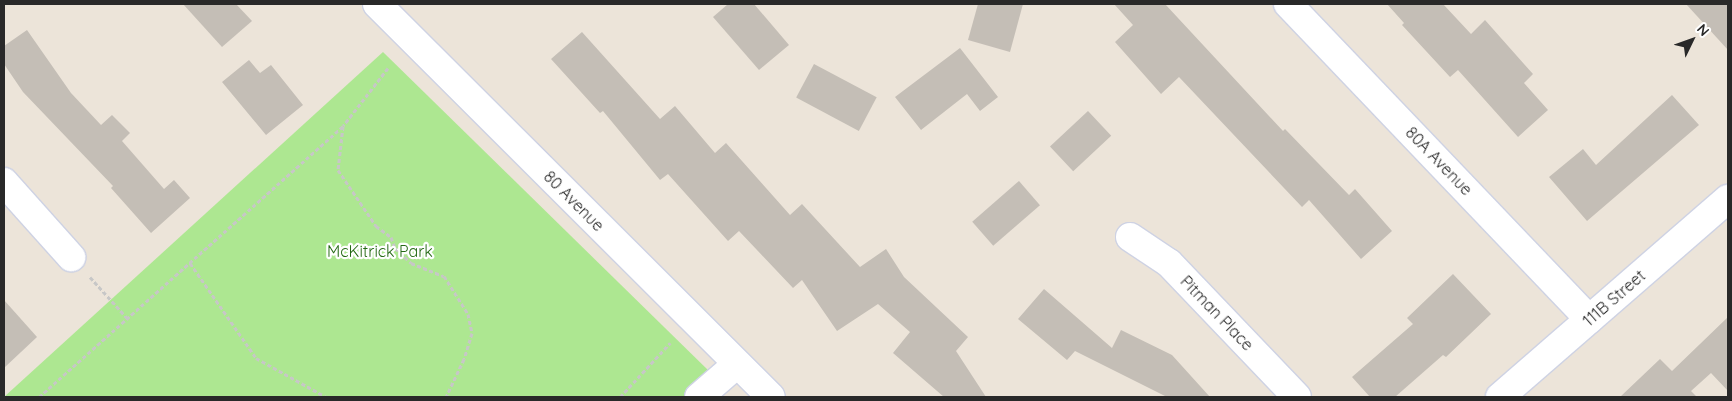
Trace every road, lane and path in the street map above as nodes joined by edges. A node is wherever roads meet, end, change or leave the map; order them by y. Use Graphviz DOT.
graph roads {
  1 [pos="377,4"];
  2 [pos="1288,4"];
  3 [pos="388,68"];
  4 [pos="343,126"];
  5 [pos="4,182"];
  6 [pos="1728,199"];
  7 [pos="1130,237"];
  8 [pos="71,257"];
  9 [pos="190,263"];
  10 [pos="127,318"];
  11 [pos="1589,319"];
  12 [pos="670,343"];
  13 [pos="737,364"];
  14 [pos="39,397"];
  15 [pos="326,397"];
  16 [pos="446,397"];
  17 [pos="620,397"];
  18 [pos="699,397"];
  19 [pos="771,397"];
  20 [pos="1297,397"];
  21 [pos="1500,397"];
  1 -- 13 [label="street, 80 Avenue"];
  2 -- 11 [label="street, 80A Avenue"];
  3 -- 4 [label="path"];
  4 -- 9 [label="path"];
  4 -- 16 [label="path"];
  5 -- 8 [label="street"];
  6 -- 11 [label="street, 111B Street"];
  7 -- 20 [label="street, Pitman Place"];
  8 -- 10 [label="path"];
  9 -- 10 [label="path"];
  9 -- 15 [label="path"];
  10 -- 14 [label="path"];
  11 -- 21 [label="street, 111B Street"];
  12 -- 17 [label="path"];
  13 -- 18 [label="street"];
  13 -- 19 [label="street, 80 Avenue"];
}
